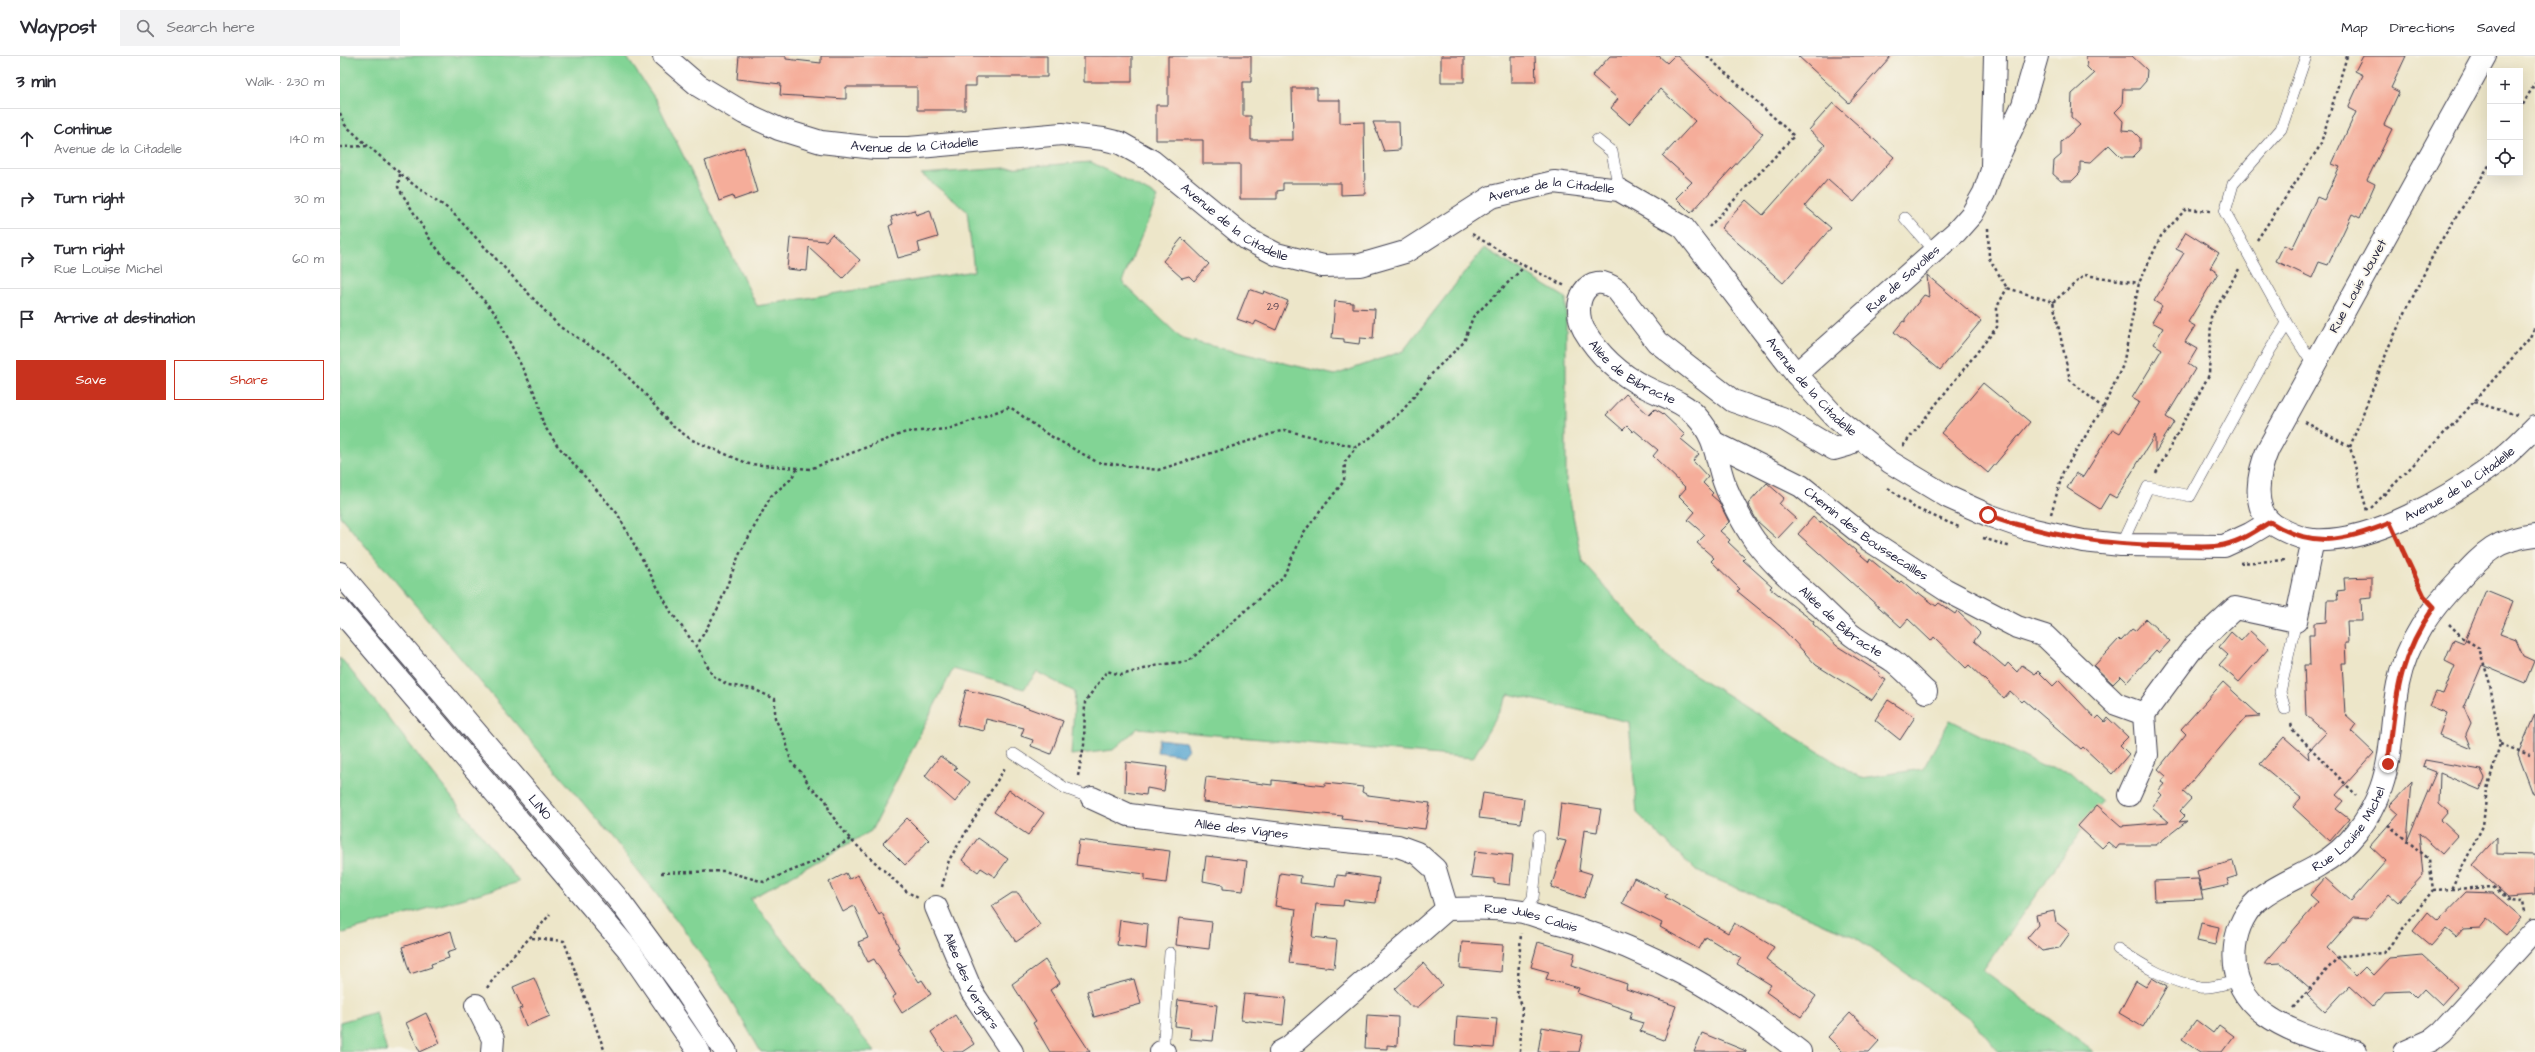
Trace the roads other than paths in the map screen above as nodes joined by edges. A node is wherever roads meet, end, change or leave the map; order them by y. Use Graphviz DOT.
graph roads {
  1 [pos="664,56"];
  2 [pos="1995,56"];
  3 [pos="2037,56"];
  4 [pos="2306,56"];
  5 [pos="2485,56"];
  6 [pos="1596,140"];
  7 [pos="1992,170"];
  8 [pos="1619,190"];
  9 [pos="1906,218"];
  10 [pos="1934,251"];
  11 [pos="2287,324"];
  12 [pos="2314,366"];
  13 [pos="1796,374"];
  14 [pos="2535,428"];
  15 [pos="1857,436"];
  16 [pos="1715,443"];
  17 [pos="2270,522"];
  18 [pos="2535,535"];
  19 [pos="2313,540"];
  20 [pos="2121,545"];
  21 [pos="340,574"];
  22 [pos="340,610"];
  23 [pos="2296,621"];
  24 [pos="1926,692"];
  25 [pos="2285,709"];
  26 [pos="2144,714"];
  27 [pos="1014,754"];
  28 [pos="1083,795"];
  29 [pos="2129,795"];
  30 [pos="1539,836"];
  31 [pos="936,907"];
  32 [pos="1447,909"];
  33 [pos="1523,912"];
  34 [pos="2530,922"];
  35 [pos="2118,949"];
  36 [pos="1170,953"];
  37 [pos="2237,981"];
  38 [pos="476,1005"];
  39 [pos="1288,1050"];
  40 [pos="492,1052"];
  41 [pos="699,1052"];
  42 [pos="726,1052"];
  43 [pos="1012,1052"];
  44 [pos="1162,1052"];
  45 [pos="1800,1052"];
  46 [pos="2356,1052"];
  47 [pos="2405,1052"];
  1 -- 8 [label="main road, Avenue de la Citadelle"];
  2 -- 7 [label="main road, Rue de Savolles"];
  3 -- 7 [label="main road, Rue de Savolles"];
  4 -- 11 [label="lane"];
  5 -- 12 [label="main road, Rue Louis Jouvet"];
  6 -- 8 [label="lane"];
  7 -- 10 [label="main road, Rue de Savolles"];
  8 -- 13 [label="main road, Avenue de la Citadelle"];
  9 -- 10 [label="lane"];
  10 -- 13 [label="main road, Rue de Savolles"];
  11 -- 12 [label="lane"];
  11 -- 20 [label="lane"];
  12 -- 17 [label="main road, Rue Louis Jouvet"];
  13 -- 15 [label="main road, Avenue de la Citadelle"];
  14 -- 19 [label="main road, Avenue de la Citadelle"];
  15 -- 16 [label="main road, Allée de Bibracte"];
  15 -- 20 [label="main road, Avenue de la Citadelle"];
  16 -- 24 [label="main road, Allée de Bibracte"];
  16 -- 26 [label="main road, Chemin des Boussecailles"];
  17 -- 19 [label="main road, Avenue de la Citadelle"];
  17 -- 20 [label="main road, Avenue de la Citadelle"];
  18 -- 37 [label="main road, Rue Louise Michel"];
  19 -- 23 [label="main road"];
  21 -- 42 [label="main road, LINO"];
  22 -- 41 [label="main road, LINO"];
  23 -- 25 [label="lane"];
  23 -- 26 [label="main road"];
  26 -- 29 [label="main road"];
  27 -- 28 [label="lane, Allée des Vignes"];
  28 -- 32 [label="main road, Allée des Vignes"];
  30 -- 33 [label="lane"];
  31 -- 43 [label="main road, Allée des Vergers"];
  32 -- 33 [label="main road, Rue Jules Calais"];
  32 -- 39 [label="main road"];
  33 -- 45 [label="main road, Rue Jules Calais"];
  34 -- 47 [label="main road"];
  35 -- 37 [label="lane"];
  36 -- 44 [label="lane"];
  37 -- 46 [label="main road, Rue Louise Michel"];
  38 -- 40 [label="main road"];
}
